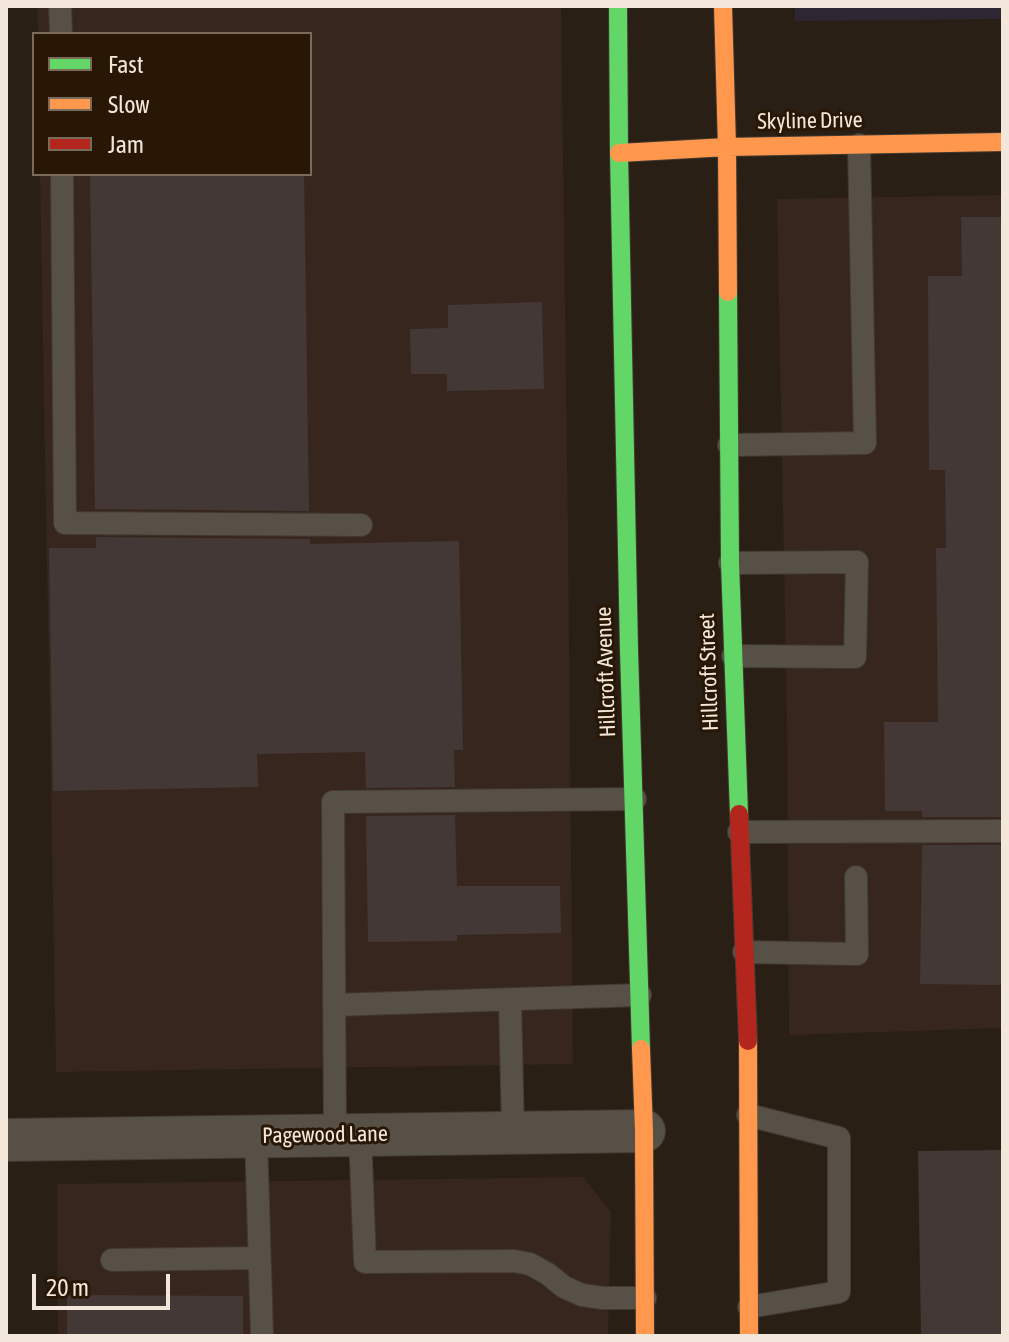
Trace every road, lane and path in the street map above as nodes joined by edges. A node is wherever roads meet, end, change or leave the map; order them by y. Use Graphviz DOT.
graph roads {
  1 [pos="60,6"];
  2 [pos="618,6"];
  3 [pos="723,6"];
  4 [pos="61,32"];
  5 [pos="1003,142"];
  6 [pos="859,145"];
  7 [pos="727,147"];
  8 [pos="619,153"];
  9 [pos="62,176"];
  10 [pos="729,445"];
  11 [pos="361,525"];
  12 [pos="730,563"];
  13 [pos="733,656"];
  14 [pos="635,799"];
  15 [pos="1003,831"];
  16 [pos="739,832"];
  17 [pos="856,877"];
  18 [pos="744,952"];
  19 [pos="640,995"];
  20 [pos="510,1000"];
  21 [pos="334,1005"];
  22 [pos="748,1115"];
  23 [pos="644,1131"];
  24 [pos="513,1133"];
  25 [pos="347,1135"];
  26 [pos="256,1136"];
  27 [pos="6,1140"];
  28 [pos="259,1258"];
  29 [pos="112,1260"];
  30 [pos="645,1298"];
  31 [pos="749,1307"];
  32 [pos="262,1336"];
  33 [pos="645,1336"];
  34 [pos="749,1336"];
  1 -- 4 [label="lane"];
  2 -- 8 [label="main road, Hillcroft Avenue"];
  3 -- 7 [label="main road, Hillcroft Street"];
  5 -- 6 [label="main road, Skyline Drive"];
  6 -- 7 [label="main road, Skyline Drive"];
  6 -- 10 [label="lane"];
  7 -- 8 [label="main road, Skyline Drive"];
  7 -- 10 [label="main road, Hillcroft Street"];
  8 -- 14 [label="main road, Hillcroft Avenue"];
  9 -- 11 [label="lane"];
  10 -- 12 [label="main road, Hillcroft Street"];
  12 -- 13 [label="main road, Hillcroft Street"];
  12 -- 13 [label="lane"];
  13 -- 16 [label="main road, Hillcroft Street"];
  14 -- 19 [label="main road, Hillcroft Avenue"];
  14 -- 21 [label="lane"];
  15 -- 16 [label="lane"];
  16 -- 18 [label="main road, Hillcroft Street"];
  17 -- 18 [label="lane"];
  18 -- 22 [label="main road, Hillcroft Street"];
  19 -- 20 [label="lane"];
  19 -- 23 [label="main road, Hillcroft Avenue"];
  20 -- 21 [label="lane"];
  20 -- 24 [label="lane"];
  21 -- 25 [label="lane"];
  22 -- 31 [label="main road, Hillcroft Street"];
  22 -- 31 [label="lane"];
  23 -- 24 [label="street, Pagewood Lane"];
  23 -- 30 [label="main road, Hillcroft Avenue"];
  24 -- 25 [label="street, Pagewood Lane"];
  25 -- 26 [label="street, Pagewood Lane"];
  25 -- 30 [label="lane"];
  26 -- 27 [label="street, Pagewood Lane"];
  26 -- 28 [label="lane"];
  28 -- 29 [label="lane"];
  28 -- 32 [label="lane"];
  30 -- 33 [label="main road, Hillcroft Avenue"];
  31 -- 34 [label="main road, Hillcroft Street"];
}
